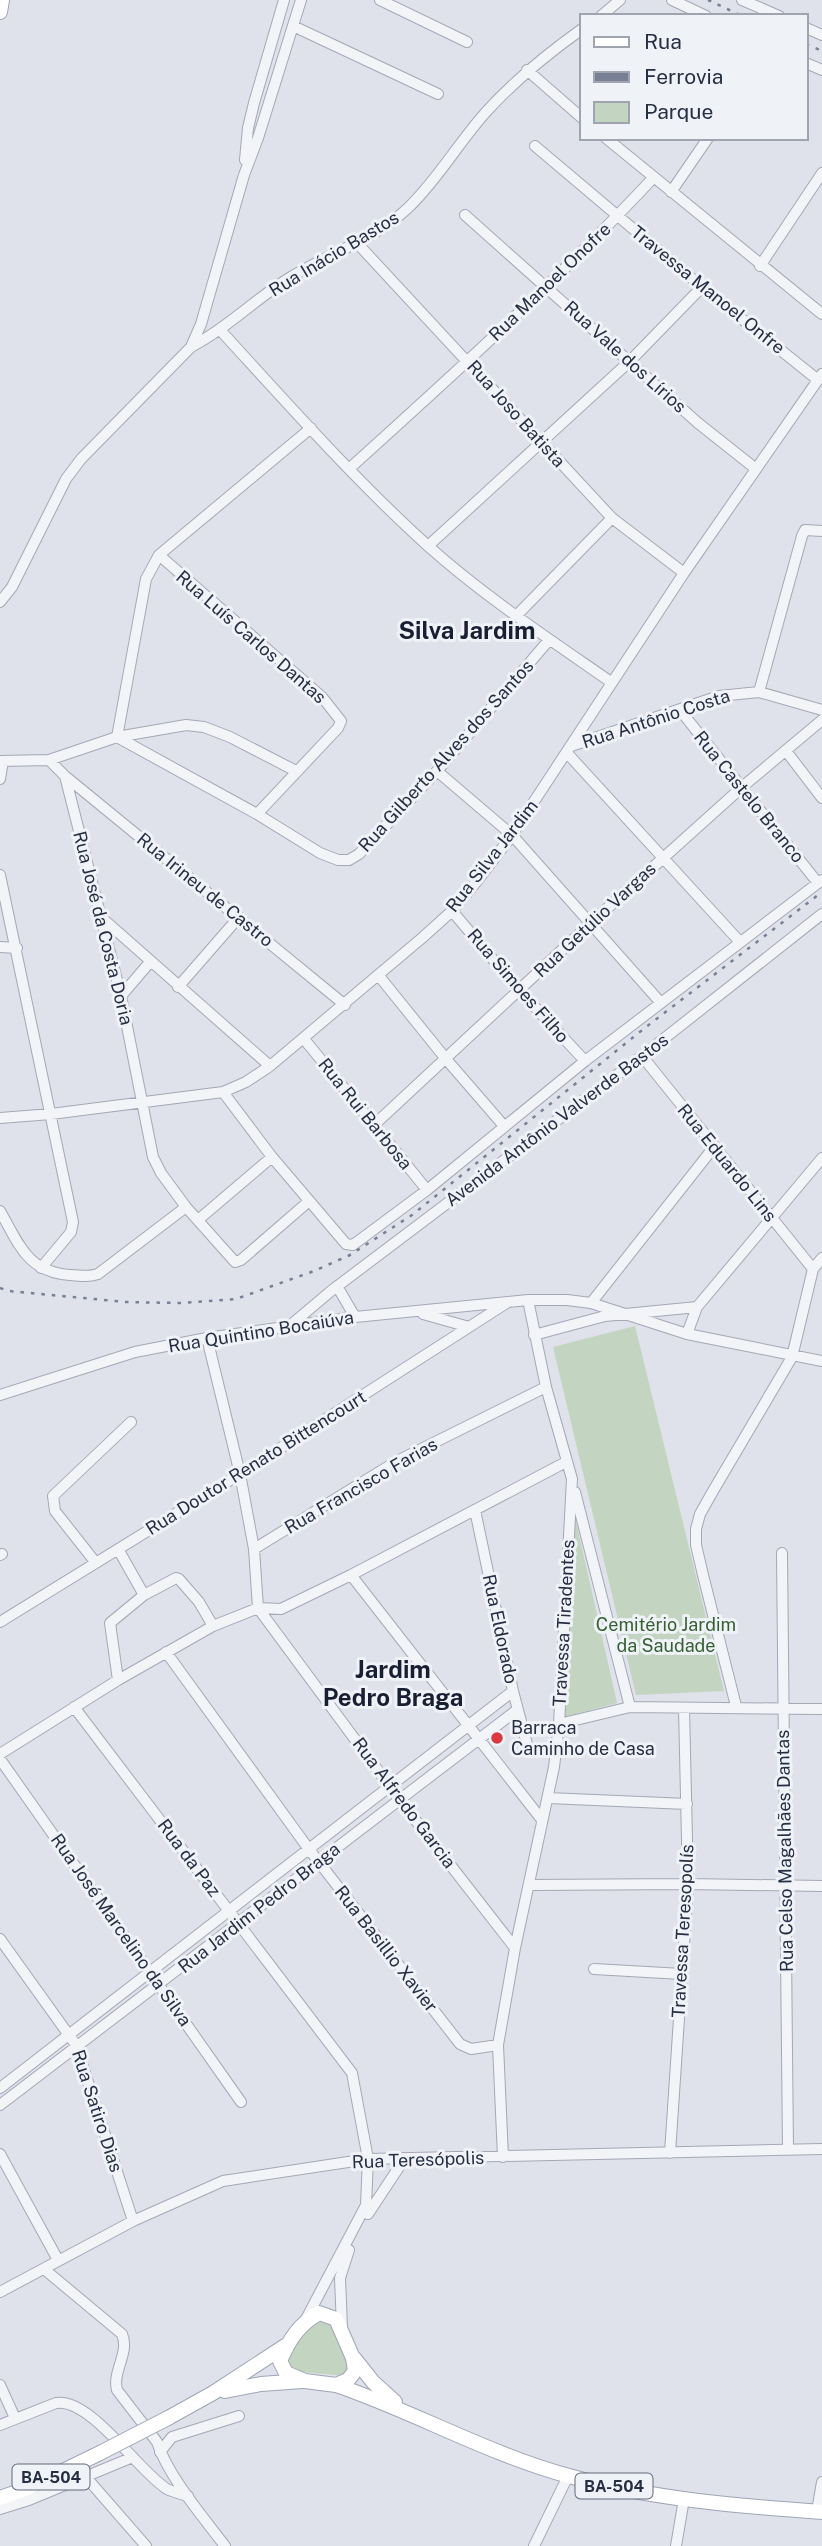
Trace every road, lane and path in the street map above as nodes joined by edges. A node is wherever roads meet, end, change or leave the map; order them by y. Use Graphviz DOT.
graph roads {
  1 [pos="2,0"];
  2 [pos="284,0"];
  3 [pos="301,0"];
  4 [pos="380,0"];
  5 [pos="620,0"];
  6 [pos="673,0"];
  7 [pos="742,0"];
  8 [pos="766,4"];
  9 [pos="0,12"];
  10 [pos="603,14"];
  11 [pos="700,14"];
  12 [pos="275,29"];
  13 [pos="292,30"];
  14 [pos="580,30"];
  15 [pos="467,42"];
  16 [pos="527,70"];
  17 [pos="438,94"];
  18 [pos="580,116"];
  19 [pos="612,140"];
  20 [pos="707,140"];
  21 [pos="535,146"];
  22 [pos="822,173"];
  23 [pos="244,175"];
  24 [pos="654,177"];
  25 [pos="671,192"];
  26 [pos="465,215"];
  27 [pos="618,216"];
  28 [pos="357,243"];
  29 [pos="760,266"];
  30 [pos="702,286"];
  31 [pos="546,287"];
  32 [pos="822,314"];
  33 [pos="221,331"];
  34 [pos="191,347"];
  35 [pos="468,361"];
  36 [pos="630,361"];
  37 [pos="820,377"];
  38 [pos="311,428"];
  39 [pos="541,443"];
  40 [pos="350,468"];
  41 [pos="756,469"];
  42 [pos="611,518"];
  43 [pos="822,531"];
  44 [pos="428,546"];
  45 [pos="159,555"];
  46 [pos="684,573"];
  47 [pos="0,602"];
  48 [pos="516,616"];
  49 [pos="549,639"];
  50 [pos="611,682"];
  51 [pos="759,692"];
  52 [pos="680,710"];
  53 [pos="822,710"];
  54 [pos="822,720"];
  55 [pos="117,737"];
  56 [pos="569,750"];
  57 [pos="786,751"];
  58 [pos="49,760"];
  59 [pos="2,761"];
  60 [pos="296,771"];
  61 [pos="438,771"];
  62 [pos="65,776"];
  63 [pos="0,779"];
  64 [pos="741,788"];
  65 [pos="822,798"];
  66 [pos="257,814"];
  67 [pos="512,835"];
  68 [pos="664,858"];
  69 [pos="0,875"];
  70 [pos="820,881"];
  71 [pos="452,911"];
  72 [pos="822,914"];
  73 [pos="239,917"];
  74 [pos="102,918"];
  75 [pos="591,923"];
  76 [pos="740,942"];
  77 [pos="0,947"];
  78 [pos="17,948"];
  79 [pos="150,962"];
  80 [pos="379,976"];
  81 [pos="178,987"];
  82 [pos="519,990"];
  83 [pos="121,996"];
  84 [pos="661,1003"];
  85 [pos="345,1005"];
  86 [pos="304,1039"];
  87 [pos="642,1056"];
  88 [pos="446,1059"];
  89 [pos="585,1061"];
  90 [pos="270,1066"];
  91 [pos="223,1092"];
  92 [pos="143,1102"];
  93 [pos="51,1114"];
  94 [pos="0,1118"];
  95 [pos="374,1125"];
  96 [pos="504,1126"];
  97 [pos="714,1147"];
  98 [pos="272,1157"];
  99 [pos="822,1158"];
  100 [pos="426,1190"];
  101 [pos="308,1202"];
  102 [pos="186,1207"];
  103 [pos="0,1211"];
  104 [pos="771,1218"];
  105 [pos="198,1220"];
  106 [pos="822,1258"];
  107 [pos="41,1268"];
  108 [pos="813,1269"];
  109 [pos="337,1286"];
  110 [pos="510,1300"];
  111 [pos="528,1300"];
  112 [pos="591,1303"];
  113 [pos="697,1307"];
  114 [pos="417,1312"];
  115 [pos="621,1314"];
  116 [pos="355,1317"];
  117 [pos="292,1325"];
  118 [pos="469,1327"];
  119 [pos="687,1334"];
  120 [pos="534,1335"];
  121 [pos="207,1338"];
  122 [pos="792,1357"];
  123 [pos="822,1362"];
  124 [pos="546,1387"];
  125 [pos="0,1395"];
  126 [pos="131,1422"];
  127 [pos="566,1462"];
  128 [pos="240,1474"];
  129 [pos="572,1479"];
  130 [pos="475,1510"];
  131 [pos="118,1549"];
  132 [pos="254,1549"];
  133 [pos="782,1553"];
  134 [pos="96,1563"];
  135 [pos="351,1575"];
  136 [pos="144,1595"];
  137 [pos="258,1608"];
  138 [pos="0,1622"];
  139 [pos="213,1626"];
  140 [pos="166,1652"];
  141 [pos="118,1680"];
  142 [pos="513,1691"];
  143 [pos="736,1706"];
  144 [pos="74,1707"];
  145 [pos="630,1707"];
  146 [pos="783,1707"];
  147 [pos="684,1708"];
  148 [pos="822,1709"];
  149 [pos="517,1710"];
  150 [pos="559,1724"];
  151 [pos="468,1725"];
  152 [pos="479,1739"];
  153 [pos="528,1748"];
  154 [pos="0,1756"];
  155 [pos="390,1786"];
  156 [pos="399,1798"];
  157 [pos="548,1798"];
  158 [pos="687,1804"];
  159 [pos="542,1821"];
  160 [pos="308,1848"];
  161 [pos="319,1862"];
  162 [pos="688,1884"];
  163 [pos="529,1885"];
  164 [pos="786,1886"];
  165 [pos="822,1886"];
  166 [pos="229,1910"];
  167 [pos="239,1923"];
  168 [pos="0,1939"];
  169 [pos="515,1948"];
  170 [pos="594,1969"];
  171 [pos="150,1972"];
  172 [pos="682,1974"];
  173 [pos="159,1984"];
  174 [pos="69,2034"];
  175 [pos="498,2045"];
  176 [pos="76,2046"];
  177 [pos="0,2088"];
  178 [pos="241,2102"];
  179 [pos="0,2105"];
  180 [pos="822,2149"];
  181 [pos="788,2150"];
  182 [pos="670,2153"];
  183 [pos="0,2154"];
  184 [pos="503,2157"];
  185 [pos="405,2158"];
  186 [pos="368,2159"];
  187 [pos="133,2221"];
  188 [pos="58,2260"];
  189 [pos="44,2269"];
  190 [pos="0,2292"];
  191 [pos="305,2320"];
  192 [pos="342,2330"];
  193 [pos="286,2345"];
  194 [pos="353,2358"];
  195 [pos="304,2381"];
  196 [pos="0,2385"];
  197 [pos="336,2385"];
  198 [pos="214,2393"];
  199 [pos="239,2416"];
  200 [pos="416,2417"];
  201 [pos="15,2418"];
  202 [pos="0,2425"];
  203 [pos="160,2452"];
  204 [pos="133,2457"];
  205 [pos="85,2476"];
  206 [pos="568,2476"];
  207 [pos="822,2482"];
  208 [pos="188,2496"];
  209 [pos="0,2498"];
  210 [pos="684,2499"];
  211 [pos="0,2509"];
  212 [pos="820,2512"];
  213 [pos="146,2546"];
  214 [pos="225,2546"];
  215 [pos="534,2546"];
  216 [pos="676,2546"];
  1 -- 9 [label="main road"];
  2 -- 12 [label="street"];
  3 -- 13 [label="street"];
  4 -- 15 [label="street"];
  5 -- 10 [label="street"];
  6 -- 11 [label="street"];
  7 -- 8 [label="street"];
  12 -- 13 [label="street"];
  12 -- 23 [label="street"];
  13 -- 17 [label="street"];
  13 -- 23 [label="street"];
  14 -- 16 [label="street, Rua Inácio Bastos"];
  16 -- 18 [label="street"];
  16 -- 28 [label="street, Rua Inácio Bastos"];
  19 -- 24 [label="street"];
  20 -- 25 [label="street"];
  21 -- 27 [label="street, Travessa Manoel Onfre"];
  22 -- 29 [label="street"];
  23 -- 34 [label="street"];
  24 -- 25 [label="street"];
  24 -- 27 [label="street, Rua Manoel Onofre"];
  25 -- 29 [label="street"];
  26 -- 31 [label="street, Rua Vale dos Lírios"];
  27 -- 30 [label="street, Travessa Manoel Onfre"];
  27 -- 31 [label="street, Rua Manoel Onofre"];
  28 -- 33 [label="street, Rua Inácio Bastos"];
  28 -- 35 [label="street, Rua Joso Batista"];
  29 -- 32 [label="street"];
  30 -- 36 [label="street"];
  30 -- 37 [label="street, Travessa Manoel Onfre"];
  31 -- 35 [label="street, Rua Manoel Onofre"];
  31 -- 36 [label="street, Rua Vale dos Lírios"];
  33 -- 34 [label="street, Rua Inácio Bastos"];
  33 -- 38 [label="street"];
  34 -- 47 [label="street"];
  35 -- 39 [label="street, Rua Joso Batista"];
  35 -- 40 [label="street, Rua Manoel Onofre"];
  36 -- 39 [label="street"];
  36 -- 41 [label="street, Rua Vale dos Lírios"];
  37 -- 41 [label="street, Rua Silva Jardim"];
  38 -- 40 [label="street"];
  38 -- 45 [label="street"];
  39 -- 42 [label="street, Rua Joso Batista"];
  39 -- 44 [label="street"];
  40 -- 44 [label="street"];
  41 -- 46 [label="street, Rua Silva Jardim"];
  42 -- 46 [label="street, Rua Joso Batista"];
  42 -- 48 [label="street"];
  43 -- 51 [label="street"];
  44 -- 48 [label="street"];
  45 -- 55 [label="street"];
  45 -- 60 [label="street, Rua Luís Carlos Dantas"];
  46 -- 50 [label="street, Rua Silva Jardim"];
  48 -- 49 [label="street"];
  49 -- 50 [label="street"];
  49 -- 61 [label="street, Rua Gilberto Alves dos Santos"];
  50 -- 56 [label="street, Rua Silva Jardim"];
  51 -- 52 [label="street, Rua Antônio Costa"];
  51 -- 53 [label="street, Rua Antônio Costa"];
  52 -- 56 [label="street, Rua Antônio Costa"];
  52 -- 64 [label="street, Rua Castelo Branco"];
  54 -- 57 [label="street, Rua Getúlio Vargas"];
  55 -- 58 [label="street"];
  55 -- 60 [label="street"];
  55 -- 66 [label="street, Rua Gilberto Alves dos Santos"];
  56 -- 67 [label="street, Rua Silva Jardim"];
  56 -- 68 [label="street"];
  57 -- 64 [label="street, Rua Getúlio Vargas"];
  57 -- 65 [label="street"];
  58 -- 59 [label="street"];
  58 -- 62 [label="street"];
  59 -- 63 [label="street"];
  60 -- 66 [label="street, Rua Luís Carlos Dantas"];
  61 -- 66 [label="street, Rua Gilberto Alves dos Santos"];
  61 -- 67 [label="street"];
  62 -- 73 [label="street, Rua Irineu de Castro"];
  62 -- 74 [label="street, Rua José da Costa Doria"];
  64 -- 68 [label="street, Rua Getúlio Vargas"];
  64 -- 70 [label="street, Rua Castelo Branco"];
  67 -- 71 [label="street, Rua Silva Jardim"];
  67 -- 75 [label="street"];
  68 -- 75 [label="street, Rua Getúlio Vargas"];
  68 -- 76 [label="street"];
  69 -- 78 [label="street"];
  70 -- 76 [label="street, Avenida Antônio Valverde Bastos"];
  71 -- 80 [label="street, Rua Silva Jardim"];
  71 -- 82 [label="street, Rua Simoes Filho"];
  72 -- 87 [label="street, Avenida Antônio Valverde Bastos"];
  73 -- 81 [label="street"];
  73 -- 85 [label="street, Rua Irineu de Castro"];
  74 -- 79 [label="street"];
  74 -- 83 [label="street, Rua José da Costa Doria"];
  75 -- 82 [label="street, Rua Getúlio Vargas"];
  75 -- 84 [label="street"];
  76 -- 84 [label="street, Avenida Antônio Valverde Bastos"];
  77 -- 78 [label="street"];
  78 -- 93 [label="street"];
  79 -- 81 [label="street"];
  79 -- 83 [label="street"];
  80 -- 85 [label="street, Rua Silva Jardim"];
  80 -- 88 [label="street"];
  81 -- 90 [label="street"];
  82 -- 88 [label="street, Rua Getúlio Vargas"];
  82 -- 89 [label="street, Rua Simoes Filho"];
  83 -- 92 [label="street, Rua José da Costa Doria"];
  84 -- 89 [label="street, Avenida Antônio Valverde Bastos"];
  85 -- 86 [label="street, Rua Silva Jardim"];
  86 -- 90 [label="street, Rua Silva Jardim"];
  86 -- 95 [label="street, Rua Rui Barbosa"];
  87 -- 97 [label="street, Rua Eduardo Lins"];
  87 -- 109 [label="street, Avenida Antônio Valverde Bastos"];
  88 -- 95 [label="street, Rua Getúlio Vargas"];
  88 -- 96 [label="street"];
  89 -- 96 [label="street, Avenida Antônio Valverde Bastos"];
  90 -- 91 [label="street, Rua Silva Jardim"];
  91 -- 92 [label="street, Rua Silva Jardim"];
  91 -- 98 [label="street"];
  92 -- 93 [label="street, Rua Silva Jardim"];
  92 -- 102 [label="street, Rua José da Costa Doria"];
  93 -- 94 [label="street, Rua Silva Jardim"];
  93 -- 107 [label="street"];
  95 -- 100 [label="street, Rua Rui Barbosa"];
  96 -- 100 [label="street, Avenida Antônio Valverde Bastos"];
  97 -- 104 [label="street, Rua Eduardo Lins"];
  97 -- 112 [label="street"];
  98 -- 101 [label="street"];
  98 -- 105 [label="street"];
  99 -- 104 [label="street"];
  100 -- 101 [label="street, Avenida Antônio Valverde Bastos"];
  101 -- 105 [label="street, Rua José da Costa Doria"];
  102 -- 105 [label="street, Rua José da Costa Doria"];
  102 -- 107 [label="street"];
  103 -- 107 [label="street"];
  104 -- 108 [label="street, Rua Eduardo Lins"];
  104 -- 113 [label="street"];
  106 -- 108 [label="street"];
  108 -- 122 [label="street"];
  109 -- 116 [label="street"];
  109 -- 117 [label="street, Avenida Antônio Valverde Bastos"];
  110 -- 111 [label="street, Rua Quintino Bocaiúva"];
  110 -- 114 [label="street, Rua Quintino Bocaiúva"];
  110 -- 118 [label="street, Rua Doutor Renato Bittencourt"];
  111 -- 112 [label="street, Rua Quintino Bocaiúva"];
  111 -- 120 [label="street, Travessa Tiradentes"];
  112 -- 115 [label="street, Rua Quintino Bocaiúva"];
  113 -- 115 [label="street"];
  113 -- 119 [label="street"];
  114 -- 116 [label="street, Rua Quintino Bocaiúva"];
  114 -- 118 [label="street"];
  115 -- 119 [label="street, Rua Quintino Bocaiúva"];
  115 -- 120 [label="street"];
  116 -- 117 [label="street, Rua Quintino Bocaiúva"];
  117 -- 121 [label="street, Rua Quintino Bocaiúva"];
  118 -- 128 [label="street, Rua Doutor Renato Bittencourt"];
  119 -- 122 [label="street, Rua Quintino Bocaiúva"];
  120 -- 124 [label="street, Travessa Tiradentes"];
  121 -- 125 [label="street, Rua Quintino Bocaiúva"];
  121 -- 128 [label="street"];
  122 -- 123 [label="street, Rua Quintino Bocaiúva"];
  122 -- 143 [label="street"];
  124 -- 127 [label="street, Travessa Tiradentes"];
  124 -- 132 [label="street, Rua Francisco Farias"];
  126 -- 134 [label="street"];
  127 -- 129 [label="street, Travessa Tiradentes"];
  127 -- 130 [label="street"];
  128 -- 131 [label="street, Rua Doutor Renato Bittencourt"];
  128 -- 132 [label="street"];
  129 -- 145 [label="street"];
  129 -- 150 [label="street, Travessa Tiradentes"];
  130 -- 135 [label="street"];
  130 -- 142 [label="street, Rua Eldorado"];
  131 -- 134 [label="street, Rua Doutor Renato Bittencourt"];
  131 -- 136 [label="street"];
  132 -- 137 [label="street"];
  133 -- 146 [label="street, Rua Celso Magalhães Dantas"];
  134 -- 138 [label="street, Rua Doutor Renato Bittencourt"];
  135 -- 137 [label="street"];
  135 -- 151 [label="street"];
  136 -- 139 [label="street"];
  136 -- 141 [label="street"];
  137 -- 139 [label="street"];
  137 -- 155 [label="street, Rua Alfredo Garcia"];
  139 -- 140 [label="street"];
  140 -- 141 [label="street"];
  140 -- 160 [label="street, Rua Basillio Xavier"];
  141 -- 144 [label="street"];
  142 -- 149 [label="street, Rua Eldorado"];
  142 -- 151 [label="street, Rua Jardim Pedro Braga"];
  143 -- 146 [label="street"];
  143 -- 147 [label="street"];
  144 -- 154 [label="street"];
  144 -- 166 [label="street, Rua da Paz"];
  145 -- 147 [label="street"];
  145 -- 150 [label="street"];
  146 -- 148 [label="street"];
  146 -- 164 [label="street, Rua Celso Magalhães Dantas"];
  147 -- 158 [label="street, Travessa Teresopolís"];
  149 -- 152 [label="street, Rua Jardim Pedro Braga"];
  149 -- 153 [label="street, Rua Eldorado"];
  150 -- 157 [label="street, Travessa Tiradentes"];
  151 -- 152 [label="street"];
  151 -- 155 [label="street, Rua Jardim Pedro Braga"];
  152 -- 156 [label="street, Rua Jardim Pedro Braga"];
  152 -- 159 [label="street"];
  154 -- 171 [label="street, Rua José Marcelino da Silva"];
  155 -- 156 [label="street, Rua Alfredo Garcia"];
  155 -- 160 [label="street, Rua Jardim Pedro Braga"];
  156 -- 161 [label="street, Rua Jardim Pedro Braga"];
  156 -- 169 [label="street, Rua Alfredo Garcia"];
  157 -- 158 [label="street"];
  157 -- 159 [label="street, Travessa Tiradentes"];
  158 -- 162 [label="street, Travessa Teresopolís"];
  159 -- 163 [label="street, Travessa Tiradentes"];
  160 -- 161 [label="street, Rua Basillio Xavier"];
  160 -- 166 [label="street, Rua Jardim Pedro Braga"];
  161 -- 167 [label="street, Rua Jardim Pedro Braga"];
  161 -- 175 [label="street, Rua Basillio Xavier"];
  162 -- 163 [label="street"];
  162 -- 164 [label="street"];
  162 -- 172 [label="street, Travessa Teresopolís"];
  163 -- 169 [label="street, Travessa Tiradentes"];
  164 -- 165 [label="street"];
  164 -- 181 [label="street, Rua Celso Magalhães Dantas"];
  166 -- 167 [label="street, Rua da Paz"];
  166 -- 171 [label="street, Rua Jardim Pedro Braga"];
  167 -- 173 [label="street, Rua Jardim Pedro Braga"];
  167 -- 186 [label="street, Rua da Paz"];
  168 -- 174 [label="street, Rua Satiro Dias"];
  169 -- 175 [label="street, Travessa Tiradentes"];
  170 -- 172 [label="street"];
  171 -- 173 [label="street, Rua José Marcelino da Silva"];
  171 -- 174 [label="street, Rua Jardim Pedro Braga"];
  172 -- 182 [label="street, Travessa Teresopolís"];
  173 -- 176 [label="street, Rua Jardim Pedro Braga"];
  173 -- 178 [label="street, Rua José Marcelino da Silva"];
  174 -- 176 [label="street, Rua Satiro Dias"];
  174 -- 177 [label="street, Rua Jardim Pedro Braga"];
  175 -- 184 [label="street, Travessa Tiradentes"];
  176 -- 179 [label="street, Rua Jardim Pedro Braga"];
  176 -- 187 [label="street, Rua Satiro Dias"];
  180 -- 181 [label="street, Rua Teresópolis"];
  181 -- 182 [label="street, Rua Teresópolis"];
  182 -- 184 [label="street, Rua Teresópolis"];
  183 -- 188 [label="street"];
  184 -- 185 [label="street, Rua Teresópolis"];
  185 -- 186 [label="street, Rua Teresópolis"];
  185 -- 192 [label="street"];
  186 -- 187 [label="street, Rua Teresópolis"];
  186 -- 191 [label="street, Rua da Paz"];
  187 -- 188 [label="street, Rua Teresópolis"];
  188 -- 189 [label="street, Rua Teresópolis"];
  189 -- 190 [label="street, Rua Teresópolis"];
  189 -- 203 [label="street"];
  191 -- 192 [label="main road"];
  191 -- 193 [label="main road, BA-504"];
  192 -- 194 [label="main road, BA-504"];
  193 -- 195 [label="main road"];
  193 -- 198 [label="main road, BA-504"];
  194 -- 197 [label="main road"];
  194 -- 200 [label="main road, BA-504"];
  195 -- 197 [label="main road, BA-504"];
  195 -- 198 [label="main road, BA-504"];
  196 -- 201 [label="street"];
  197 -- 200 [label="main road, BA-504"];
  198 -- 209 [label="main road, BA-504, bridge"];
  199 -- 203 [label="street"];
  200 -- 206 [label="main road, BA-504"];
  201 -- 202 [label="street"];
  201 -- 204 [label="street"];
  203 -- 208 [label="street"];
  204 -- 205 [label="street"];
  204 -- 208 [label="street"];
  205 -- 211 [label="street"];
  205 -- 213 [label="street"];
  206 -- 210 [label="main road, BA-504"];
  206 -- 215 [label="street"];
  207 -- 212 [label="street"];
  208 -- 214 [label="street"];
  210 -- 212 [label="main road, BA-504"];
  210 -- 216 [label="street"];
}
